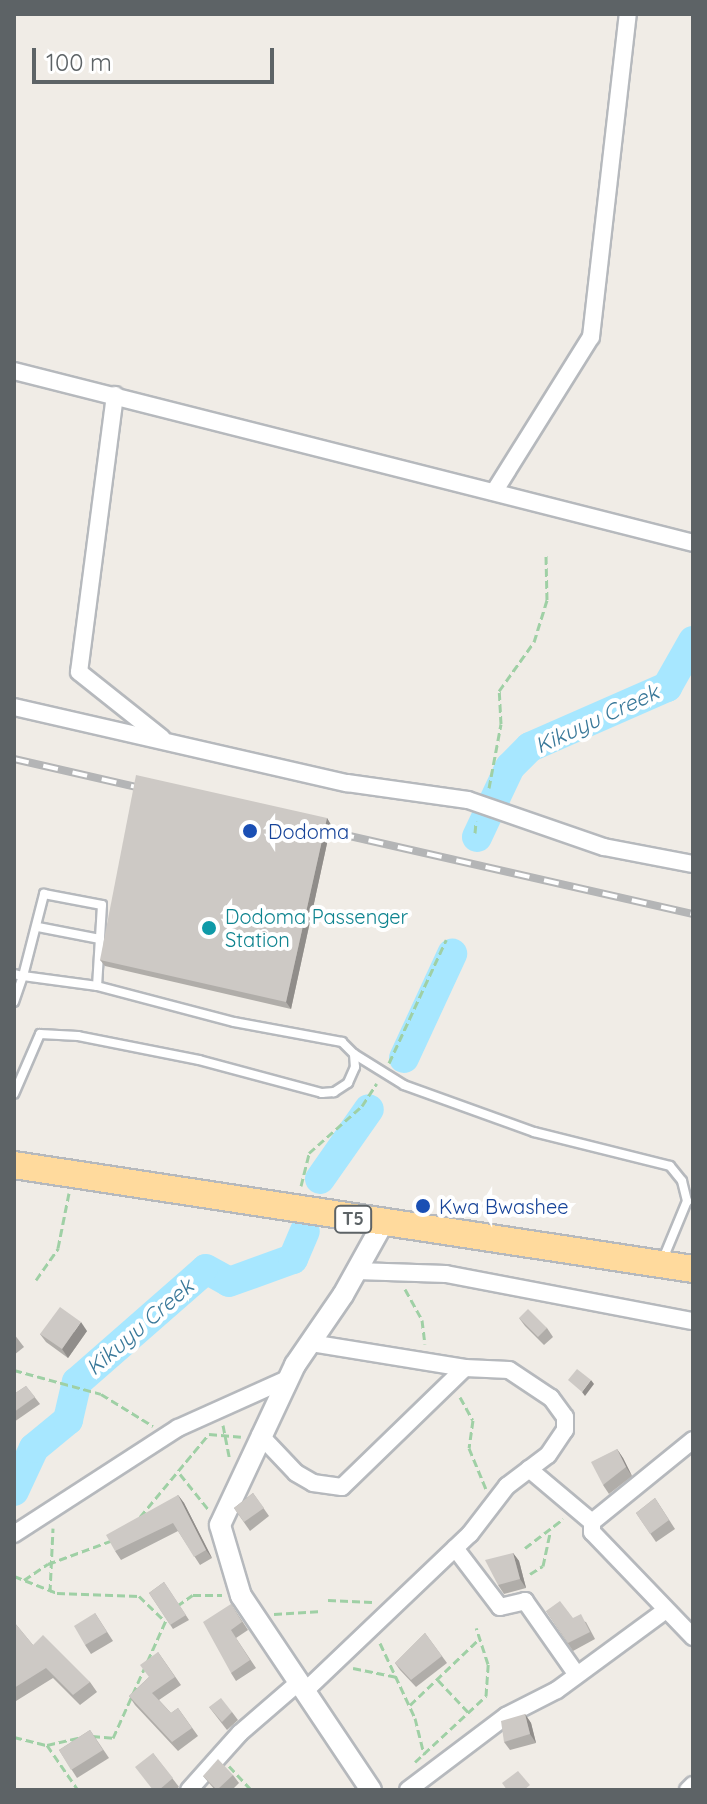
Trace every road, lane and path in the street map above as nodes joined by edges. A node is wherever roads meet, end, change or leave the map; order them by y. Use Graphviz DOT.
graph roads {
  1 [pos="628,14"];
  2 [pos="14,371"];
  3 [pos="115,395"];
  4 [pos="494,492"];
  5 [pos="693,543"];
  6 [pos="546,555"];
  7 [pos="14,707"];
  8 [pos="167,742"];
  9 [pos="489,788"];
  10 [pos="476,818"];
  11 [pos="475,833"];
  12 [pos="693,864"];
  13 [pos="38,927"];
  14 [pos="100,939"];
  15 [pos="18,975"];
  16 [pos="97,986"];
  17 [pos="14,1002"];
  18 [pos="354,1054"];
  19 [pos="14,1094"];
  20 [pos="14,1165"];
  21 [pos="79,1176"];
  22 [pos="383,1223"];
  23 [pos="661,1263"];
  24 [pos="693,1269"];
  25 [pos="357,1271"];
  26 [pos="36,1280"];
  27 [pos="693,1321"];
  28 [pos="310,1343"];
  29 [pos="465,1368"];
  30 [pos="14,1370"];
  31 [pos="289,1378"];
  32 [pos="216,1406"];
  33 [pos="178,1428"];
  34 [pos="209,1434"];
  35 [pos="227,1436"];
  36 [pos="260,1437"];
  37 [pos="161,1438"];
  38 [pos="693,1440"];
  39 [pos="529,1469"];
  40 [pos="180,1474"];
  41 [pos="233,1492"];
  42 [pos="52,1510"];
  43 [pos="574,1510"];
  44 [pos="592,1522"];
  45 [pos="134,1523"];
  46 [pos="220,1525"];
  47 [pos="125,1532"];
  48 [pos="550,1532"];
  49 [pos="14,1534"];
  50 [pos="455,1548"];
  51 [pos="525,1548"];
  52 [pos="48,1564"];
  53 [pos="530,1574"];
  54 [pos="14,1576"];
  55 [pos="24,1580"];
  56 [pos="50,1592"];
  57 [pos="241,1596"];
  58 [pos="328,1600"];
  59 [pos="372,1602"];
  60 [pos="666,1610"];
  61 [pos="322,1611"];
  62 [pos="254,1617"];
  63 [pos="165,1621"];
  64 [pos="371,1625"];
  65 [pos="476,1628"];
  66 [pos="693,1637"];
  67 [pos="479,1638"];
  68 [pos="329,1665"];
  69 [pos="577,1675"];
  70 [pos="397,1677"];
  71 [pos="438,1680"];
  72 [pos="302,1686"];
  73 [pos="410,1705"];
  74 [pos="471,1715"];
  75 [pos="14,1737"];
  76 [pos="47,1745"];
  77 [pos="424,1755"];
  78 [pos="220,1757"];
  79 [pos="406,1772"];
  80 [pos="693,1785"];
  81 [pos="78,1790"];
  82 [pos="189,1790"];
  83 [pos="251,1790"];
  84 [pos="371,1790"];
  85 [pos="408,1790"];
  86 [pos="688,1790"];
  1 -- 4 [label="street"];
  2 -- 3 [label="street"];
  3 -- 4 [label="street"];
  3 -- 8 [label="street"];
  4 -- 5 [label="street"];
  6 -- 9 [label="path"];
  7 -- 8 [label="street"];
  8 -- 12 [label="street"];
  10 -- 11 [label="path"];
  13 -- 14 [label="lane"];
  13 -- 14 [label="lane"];
  13 -- 15 [label="lane"];
  14 -- 16 [label="lane"];
  15 -- 16 [label="lane"];
  15 -- 17 [label="lane"];
  16 -- 18 [label="lane"];
  18 -- 19 [label="lane"];
  18 -- 23 [label="lane"];
  20 -- 21 [label="highway, T5"];
  21 -- 22 [label="highway, T5"];
  21 -- 26 [label="path"];
  22 -- 23 [label="highway, T5"];
  22 -- 25 [label="street"];
  23 -- 24 [label="highway, T5"];
  25 -- 27 [label="street"];
  25 -- 28 [label="street"];
  28 -- 29 [label="street"];
  28 -- 31 [label="street"];
  29 -- 36 [label="street"];
  29 -- 39 [label="street"];
  30 -- 37 [label="path"];
  31 -- 32 [label="street"];
  31 -- 36 [label="street"];
  32 -- 33 [label="street"];
  32 -- 35 [label="path"];
  33 -- 34 [label="path"];
  33 -- 37 [label="street"];
  34 -- 35 [label="path"];
  34 -- 40 [label="path"];
  35 -- 36 [label="path"];
  35 -- 41 [label="path"];
  36 -- 41 [label="street"];
  37 -- 42 [label="street"];
  38 -- 44 [label="street"];
  39 -- 43 [label="street"];
  39 -- 50 [label="street"];
  40 -- 45 [label="path"];
  40 -- 46 [label="path"];
  41 -- 46 [label="street"];
  42 -- 49 [label="street"];
  42 -- 52 [label="path"];
  43 -- 44 [label="street"];
  43 -- 48 [label="path"];
  44 -- 60 [label="street"];
  46 -- 57 [label="street"];
  47 -- 52 [label="path"];
  48 -- 51 [label="path"];
  48 -- 53 [label="path"];
  50 -- 64 [label="street"];
  50 -- 69 [label="street"];
  52 -- 55 [label="path"];
  52 -- 56 [label="path"];
  54 -- 55 [label="path"];
  55 -- 56 [label="path"];
  56 -- 63 [label="path"];
  57 -- 62 [label="street"];
  57 -- 63 [label="path"];
  58 -- 59 [label="path"];
  60 -- 66 [label="street"];
  60 -- 69 [label="street"];
  61 -- 62 [label="path"];
  62 -- 72 [label="street"];
  63 -- 76 [label="path"];
  64 -- 68 [label="street"];
  64 -- 70 [label="path"];
  65 -- 67 [label="path"];
  67 -- 71 [label="path"];
  67 -- 74 [label="path"];
  68 -- 70 [label="path"];
  68 -- 72 [label="street"];
  69 -- 85 [label="street"];
  70 -- 73 [label="path"];
  71 -- 73 [label="path"];
  71 -- 74 [label="path"];
  72 -- 78 [label="street"];
  72 -- 84 [label="street"];
  73 -- 77 [label="path"];
  74 -- 77 [label="path"];
  75 -- 76 [label="path"];
  76 -- 81 [label="path"];
  77 -- 79 [label="path"];
  78 -- 82 [label="street"];
  78 -- 83 [label="path"];
  80 -- 86 [label="street"];
}
